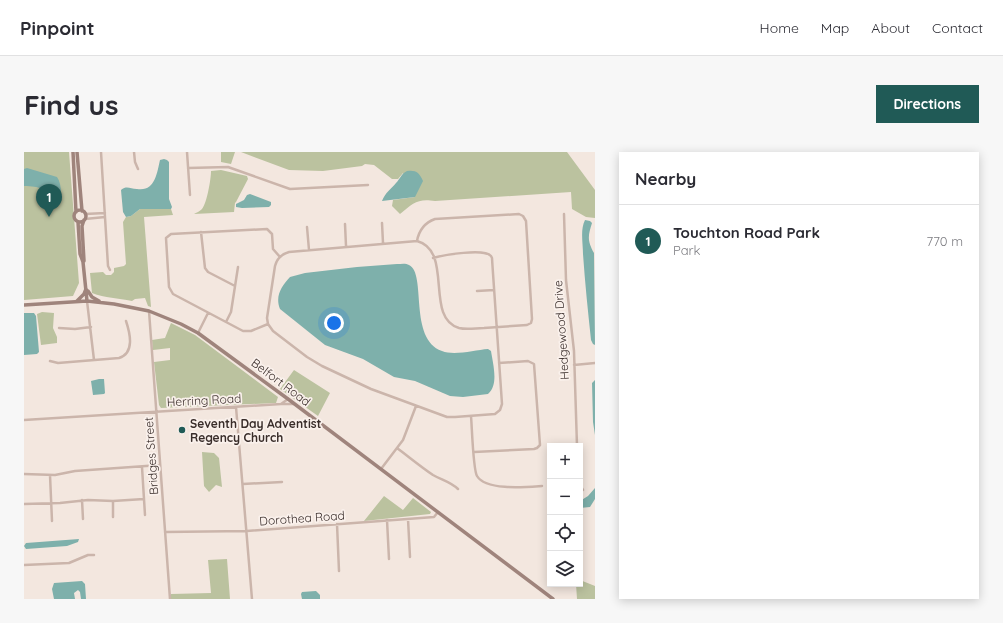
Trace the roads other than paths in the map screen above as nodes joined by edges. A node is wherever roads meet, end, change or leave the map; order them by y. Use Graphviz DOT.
graph roads {
  1 [pos="74,152"];
  2 [pos="77,152"];
  3 [pos="101,152"];
  4 [pos="134,152"];
  5 [pos="187,152"];
  6 [pos="188,168"];
  7 [pos="138,169"];
  8 [pos="368,185"];
  9 [pos="190,195"];
  10 [pos="76,212"];
  11 [pos="83,212"];
  12 [pos="105,212"];
  13 [pos="94,213"];
  14 [pos="564,214"];
  15 [pos="105,217"];
  16 [pos="95,218"];
  17 [pos="84,220"];
  18 [pos="78,222"];
  19 [pos="382,223"];
  20 [pos="345,224"];
  21 [pos="308,227"];
  22 [pos="201,232"];
  23 [pos="417,241"];
  24 [pos="383,243"];
  25 [pos="346,246"];
  26 [pos="309,250"];
  27 [pos="280,257"];
  28 [pos="433,258"];
  29 [pos="83,262"];
  30 [pos="238,267"];
  31 [pos="110,270"];
  32 [pos="235,286"];
  33 [pos="86,288"];
  34 [pos="494,290"];
  35 [pos="478,291"];
  36 [pos="87,301"];
  37 [pos="77,302"];
  38 [pos="101,302"];
  39 [pos="24,305"];
  40 [pos="149,311"];
  41 [pos="208,313"];
  42 [pos="126,321"];
  43 [pos="226,322"];
  44 [pos="268,324"];
  45 [pos="91,327"];
  46 [pos="497,327"];
  47 [pos="59,328"];
  48 [pos="198,334"];
  49 [pos="94,360"];
  50 [pos="50,361"];
  51 [pos="499,363"];
  52 [pos="595,363"];
  53 [pos="574,365"];
  54 [pos="288,399"];
  55 [pos="281,404"];
  56 [pos="295,404"];
  57 [pos="416,406"];
  58 [pos="236,407"];
  59 [pos="156,412"];
  60 [pos="471,416"];
  61 [pos="24,420"];
  62 [pos="577,443"];
  63 [pos="397,448"];
  64 [pos="474,452"];
  65 [pos="160,465"];
  66 [pos="142,467"];
  67 [pos="381,469"];
  68 [pos="24,474"];
  69 [pos="50,475"];
  70 [pos="282,482"];
  71 [pos="243,484"];
  72 [pos="542,486"];
  73 [pos="458,489"];
  74 [pos="82,500"];
  75 [pos="144,500"];
  76 [pos="113,501"];
  77 [pos="52,503"];
  78 [pos="24,504"];
  79 [pos="438,512"];
  80 [pos="145,515"];
  81 [pos="113,517"];
  82 [pos="83,519"];
  83 [pos="408,519"];
  84 [pos="387,520"];
  85 [pos="52,521"];
  86 [pos="336,524"];
  87 [pos="247,531"];
  88 [pos="165,532"];
  89 [pos="94,555"];
  90 [pos="410,557"];
  91 [pos="389,559"];
  92 [pos="24,565"];
  93 [pos="339,571"];
  94 [pos="550,598"];
  95 [pos="170,599"];
  96 [pos="252,599"];
  1 -- 10 [label="street"];
  2 -- 11 [label="street"];
  3 -- 12 [label="street"];
  4 -- 7 [label="street"];
  5 -- 6 [label="street"];
  6 -- 8 [label="street"];
  6 -- 9 [label="street"];
  10 -- 11 [label="street"];
  10 -- 18 [label="street"];
  11 -- 13 [label="street"];
  11 -- 17 [label="street"];
  12 -- 13 [label="street"];
  12 -- 15 [label="street"];
  13 -- 16 [label="street"];
  14 -- 53 [label="street, Hedgewood Drive"];
  15 -- 16 [label="street"];
  15 -- 31 [label="street"];
  16 -- 17 [label="street"];
  17 -- 18 [label="street"];
  17 -- 29 [label="street"];
  18 -- 29 [label="street"];
  19 -- 24 [label="street"];
  20 -- 25 [label="street"];
  21 -- 26 [label="street"];
  22 -- 27 [label="street"];
  22 -- 32 [label="street"];
  22 -- 41 [label="street"];
  23 -- 24 [label="street"];
  23 -- 28 [label="street"];
  23 -- 46 [label="street"];
  24 -- 25 [label="street"];
  25 -- 26 [label="street"];
  26 -- 27 [label="street"];
  27 -- 44 [label="street"];
  28 -- 34 [label="street"];
  28 -- 46 [label="street"];
  29 -- 33 [label="street"];
  30 -- 32 [label="street"];
  32 -- 43 [label="street"];
  33 -- 36 [label="street"];
  33 -- 37 [label="street"];
  33 -- 38 [label="street"];
  34 -- 35 [label="street"];
  34 -- 46 [label="street"];
  36 -- 37 [label="street, Belfort Road"];
  36 -- 38 [label="street, Belfort Road"];
  36 -- 45 [label="street"];
  37 -- 39 [label="street, Belfort Road"];
  38 -- 40 [label="street, Belfort Road"];
  40 -- 48 [label="street, Belfort Road"];
  40 -- 59 [label="street, Bridges Street"];
  41 -- 43 [label="street"];
  41 -- 48 [label="street"];
  42 -- 49 [label="street"];
  43 -- 44 [label="street"];
  44 -- 57 [label="street"];
  45 -- 47 [label="street"];
  45 -- 49 [label="street"];
  46 -- 51 [label="street"];
  48 -- 54 [label="street, Belfort Road"];
  49 -- 50 [label="street"];
  51 -- 60 [label="street"];
  51 -- 64 [label="street"];
  52 -- 53 [label="street"];
  53 -- 62 [label="street, Hedgewood Drive"];
  54 -- 55 [label="street"];
  54 -- 56 [label="street, Belfort Road"];
  55 -- 56 [label="street, Herring Road"];
  55 -- 58 [label="street, Herring Road"];
  56 -- 67 [label="street, Belfort Road"];
  57 -- 60 [label="street"];
  57 -- 63 [label="street"];
  58 -- 59 [label="street, Herring Road"];
  58 -- 71 [label="street"];
  59 -- 61 [label="street, Herring Road"];
  59 -- 65 [label="street, Bridges Street"];
  60 -- 64 [label="street"];
  63 -- 67 [label="street"];
  63 -- 73 [label="street"];
  64 -- 72 [label="street"];
  65 -- 66 [label="street"];
  65 -- 88 [label="street, Bridges Street"];
  66 -- 69 [label="street"];
  66 -- 75 [label="street"];
  67 -- 79 [label="street, Belfort Road"];
  68 -- 69 [label="street"];
  69 -- 77 [label="street"];
  70 -- 71 [label="street"];
  71 -- 87 [label="street"];
  74 -- 76 [label="street"];
  74 -- 77 [label="street"];
  74 -- 82 [label="street"];
  75 -- 76 [label="street"];
  75 -- 80 [label="street"];
  76 -- 81 [label="street"];
  77 -- 78 [label="street"];
  77 -- 85 [label="street"];
  79 -- 83 [label="street, Dorothea Road"];
  79 -- 94 [label="street, Belfort Road"];
  83 -- 84 [label="street, Dorothea Road"];
  83 -- 90 [label="street"];
  84 -- 86 [label="street, Dorothea Road"];
  84 -- 91 [label="street"];
  86 -- 87 [label="street, Dorothea Road"];
  86 -- 93 [label="street"];
  87 -- 88 [label="street, Dorothea Road"];
  87 -- 96 [label="street"];
  88 -- 95 [label="street, Bridges Street"];
  89 -- 92 [label="street"];
}
